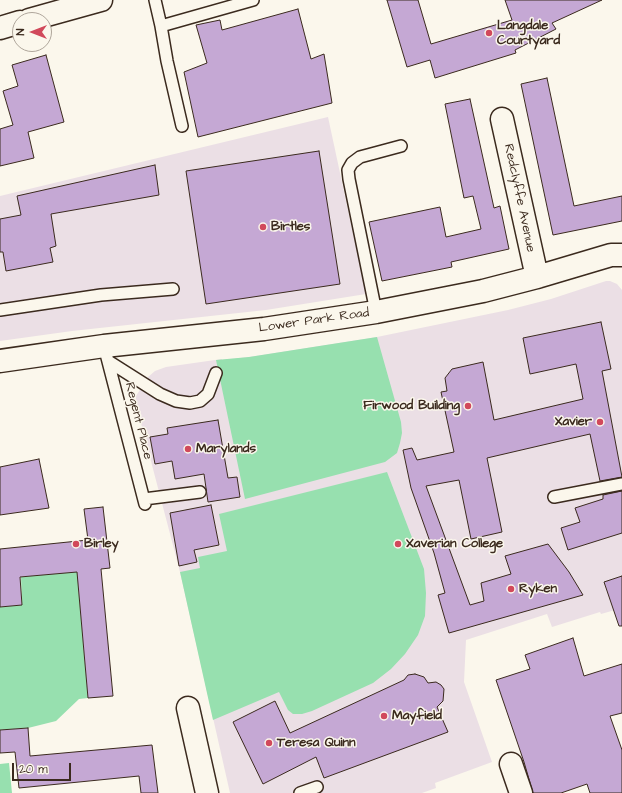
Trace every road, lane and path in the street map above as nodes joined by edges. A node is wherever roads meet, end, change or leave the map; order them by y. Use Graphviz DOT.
graph roads {
  1 [pos="101,0"];
  2 [pos="155,0"];
  3 [pos="253,0"];
  4 [pos="52,14"];
  5 [pos="161,26"];
  6 [pos="502,119"];
  7 [pos="182,126"];
  8 [pos="402,146"];
  9 [pos="622,255"];
  10 [pos="537,277"];
  11 [pos="172,289"];
  12 [pos="0,310"];
  13 [pos="376,312"];
  14 [pos="106,353"];
  15 [pos="0,361"];
  16 [pos="216,374"];
  17 [pos="622,484"];
  18 [pos="200,492"];
  19 [pos="554,497"];
  20 [pos="188,708"];
  21 [pos="511,764"];
  22 [pos="317,788"];
  23 [pos="207,793"];
  24 [pos="300,793"];
  25 [pos="521,793"];
  1 -- 4 [label="street"];
  2 -- 5 [label="lane"];
  3 -- 5 [label="lane"];
  5 -- 7 [label="lane"];
  6 -- 10 [label="street, Redclyffe Avenue"];
  8 -- 13 [label="lane"];
  9 -- 10 [label="street, Lower Park Road"];
  10 -- 13 [label="street, Lower Park Road"];
  11 -- 12 [label="lane"];
  13 -- 14 [label="street, Lower Park Road"];
  14 -- 15 [label="street, Lower Park Road"];
  14 -- 16 [label="lane"];
  14 -- 18 [label="lane, Regent Place"];
  17 -- 19 [label="lane"];
  20 -- 23 [label="street"];
  21 -- 25 [label="street"];
  22 -- 24 [label="lane"];
}
